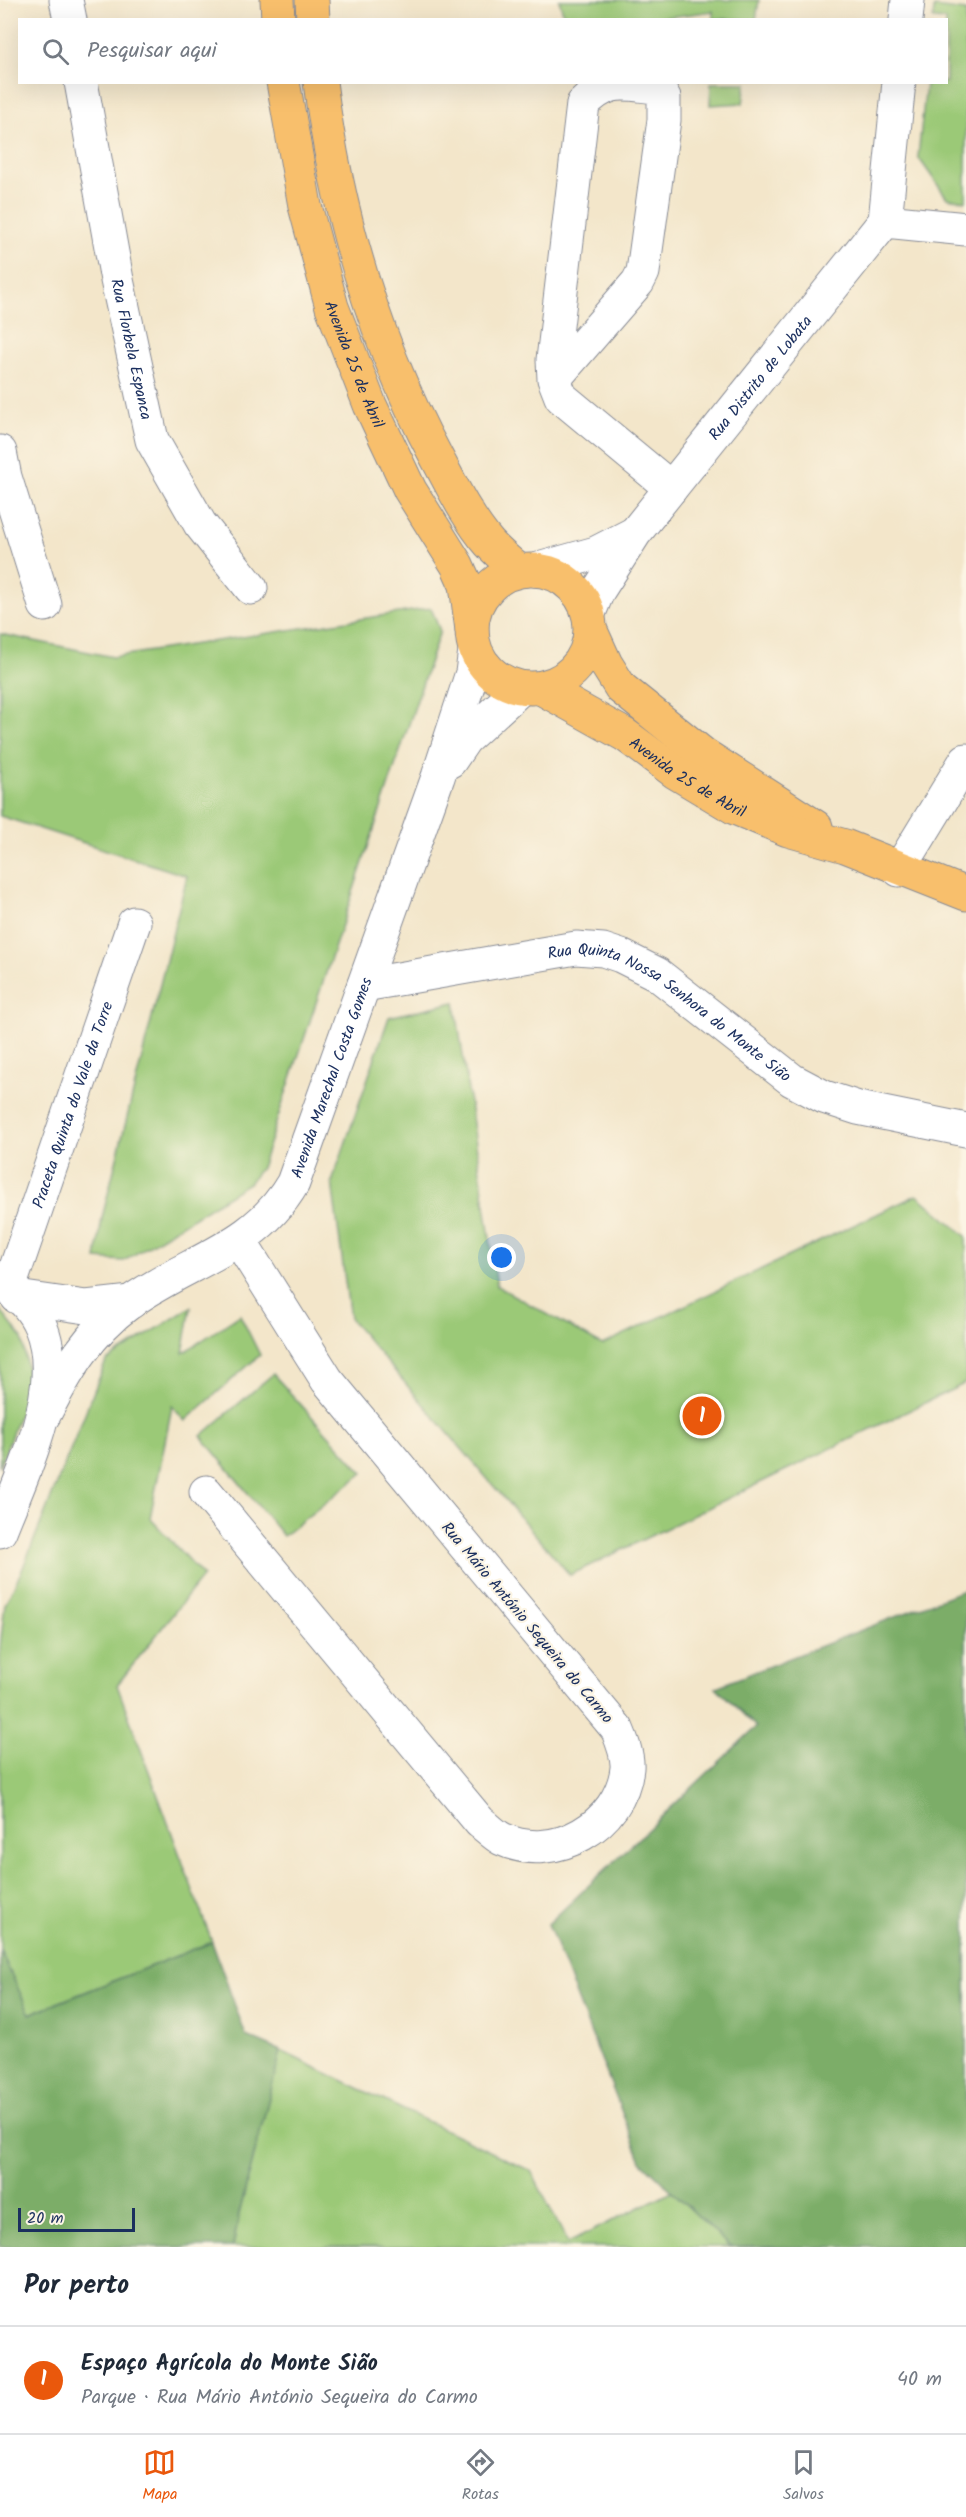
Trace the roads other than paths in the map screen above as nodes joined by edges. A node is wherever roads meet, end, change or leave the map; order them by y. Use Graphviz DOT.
graph roads {
  1 [pos="66,0"];
  2 [pos="277,0"];
  3 [pos="312,0"];
  4 [pos="908,0"];
  5 [pos="70,18"];
  6 [pos="278,18"];
  7 [pos="313,18"];
  8 [pos="906,18"];
  9 [pos="81,84"];
  10 [pos="283,84"];
  11 [pos="320,84"];
  12 [pos="614,84"];
  13 [pos="628,84"];
  14 [pos="899,84"];
  15 [pos="885,221"];
  16 [pos="966,230"];
  17 [pos="554,379"];
  18 [pos="0,452"];
  19 [pos="671,488"];
  20 [pos="635,533"];
  21 [pos="527,571"];
  22 [pos="251,588"];
  23 [pos="45,605"];
  24 [pos="590,622"];
  25 [pos="474,640"];
  26 [pos="531,688"];
  27 [pos="966,760"];
  28 [pos="438,777"];
  29 [pos="844,846"];
  30 [pos="899,870"];
  31 [pos="966,894"];
  32 [pos="134,923"];
  33 [pos="364,984"];
  34 [pos="966,1130"];
  35 [pos="239,1240"];
  36 [pos="9,1289"];
  37 [pos="131,1302"];
  38 [pos="44,1415"];
  39 [pos="206,1492"];
  40 [pos="0,1531"];
  1 -- 5 [label="street"];
  2 -- 6 [label="main road"];
  3 -- 7 [label="main road"];
  4 -- 8 [label="street"];
  9 -- 22 [label="street, Rua Florbela Espanca"];
  10 -- 25 [label="main road, Avenida 25 de Abril"];
  11 -- 21 [label="main road, Avenida 25 de Abril"];
  12 -- 17 [label="street"];
  13 -- 17 [label="street"];
  14 -- 15 [label="street"];
  15 -- 16 [label="street"];
  15 -- 19 [label="street, Rua Distrito de Lobata"];
  17 -- 19 [label="street"];
  18 -- 23 [label="street"];
  19 -- 20 [label="street, Rua Distrito de Lobata"];
  20 -- 21 [label="street, Rua Distrito de Lobata"];
  20 -- 24 [label="street, Rua Distrito de Lobata"];
  21 -- 24 [label="main road"];
  21 -- 25 [label="main road"];
  24 -- 26 [label="main road"];
  24 -- 29 [label="main road, Avenida 25 de Abril"];
  25 -- 26 [label="main road"];
  25 -- 28 [label="street, Avenida Marechal Costa Gomes"];
  26 -- 28 [label="street, Avenida Marechal Costa Gomes"];
  26 -- 29 [label="main road, Avenida 25 de Abril"];
  27 -- 30 [label="street"];
  28 -- 33 [label="street, Avenida Marechal Costa Gomes"];
  29 -- 30 [label="main road, Avenida 25 de Abril"];
  30 -- 31 [label="main road, Avenida 25 de Abril"];
  32 -- 36 [label="street, Praceta Quinta do Vale da Torre"];
  33 -- 34 [label="street, Rua Quinta Nossa Senhora do Monte Sião"];
  33 -- 35 [label="street, Avenida Marechal Costa Gomes"];
  35 -- 37 [label="street, Avenida Marechal Costa Gomes"];
  35 -- 39 [label="street, Rua Mário António Sequeira do Carmo"];
  36 -- 37 [label="street, Avenida Marechal Costa Gomes"];
  36 -- 38 [label="street"];
  37 -- 38 [label="street, Avenida Marechal Costa Gomes"];
  38 -- 40 [label="street"];
}
